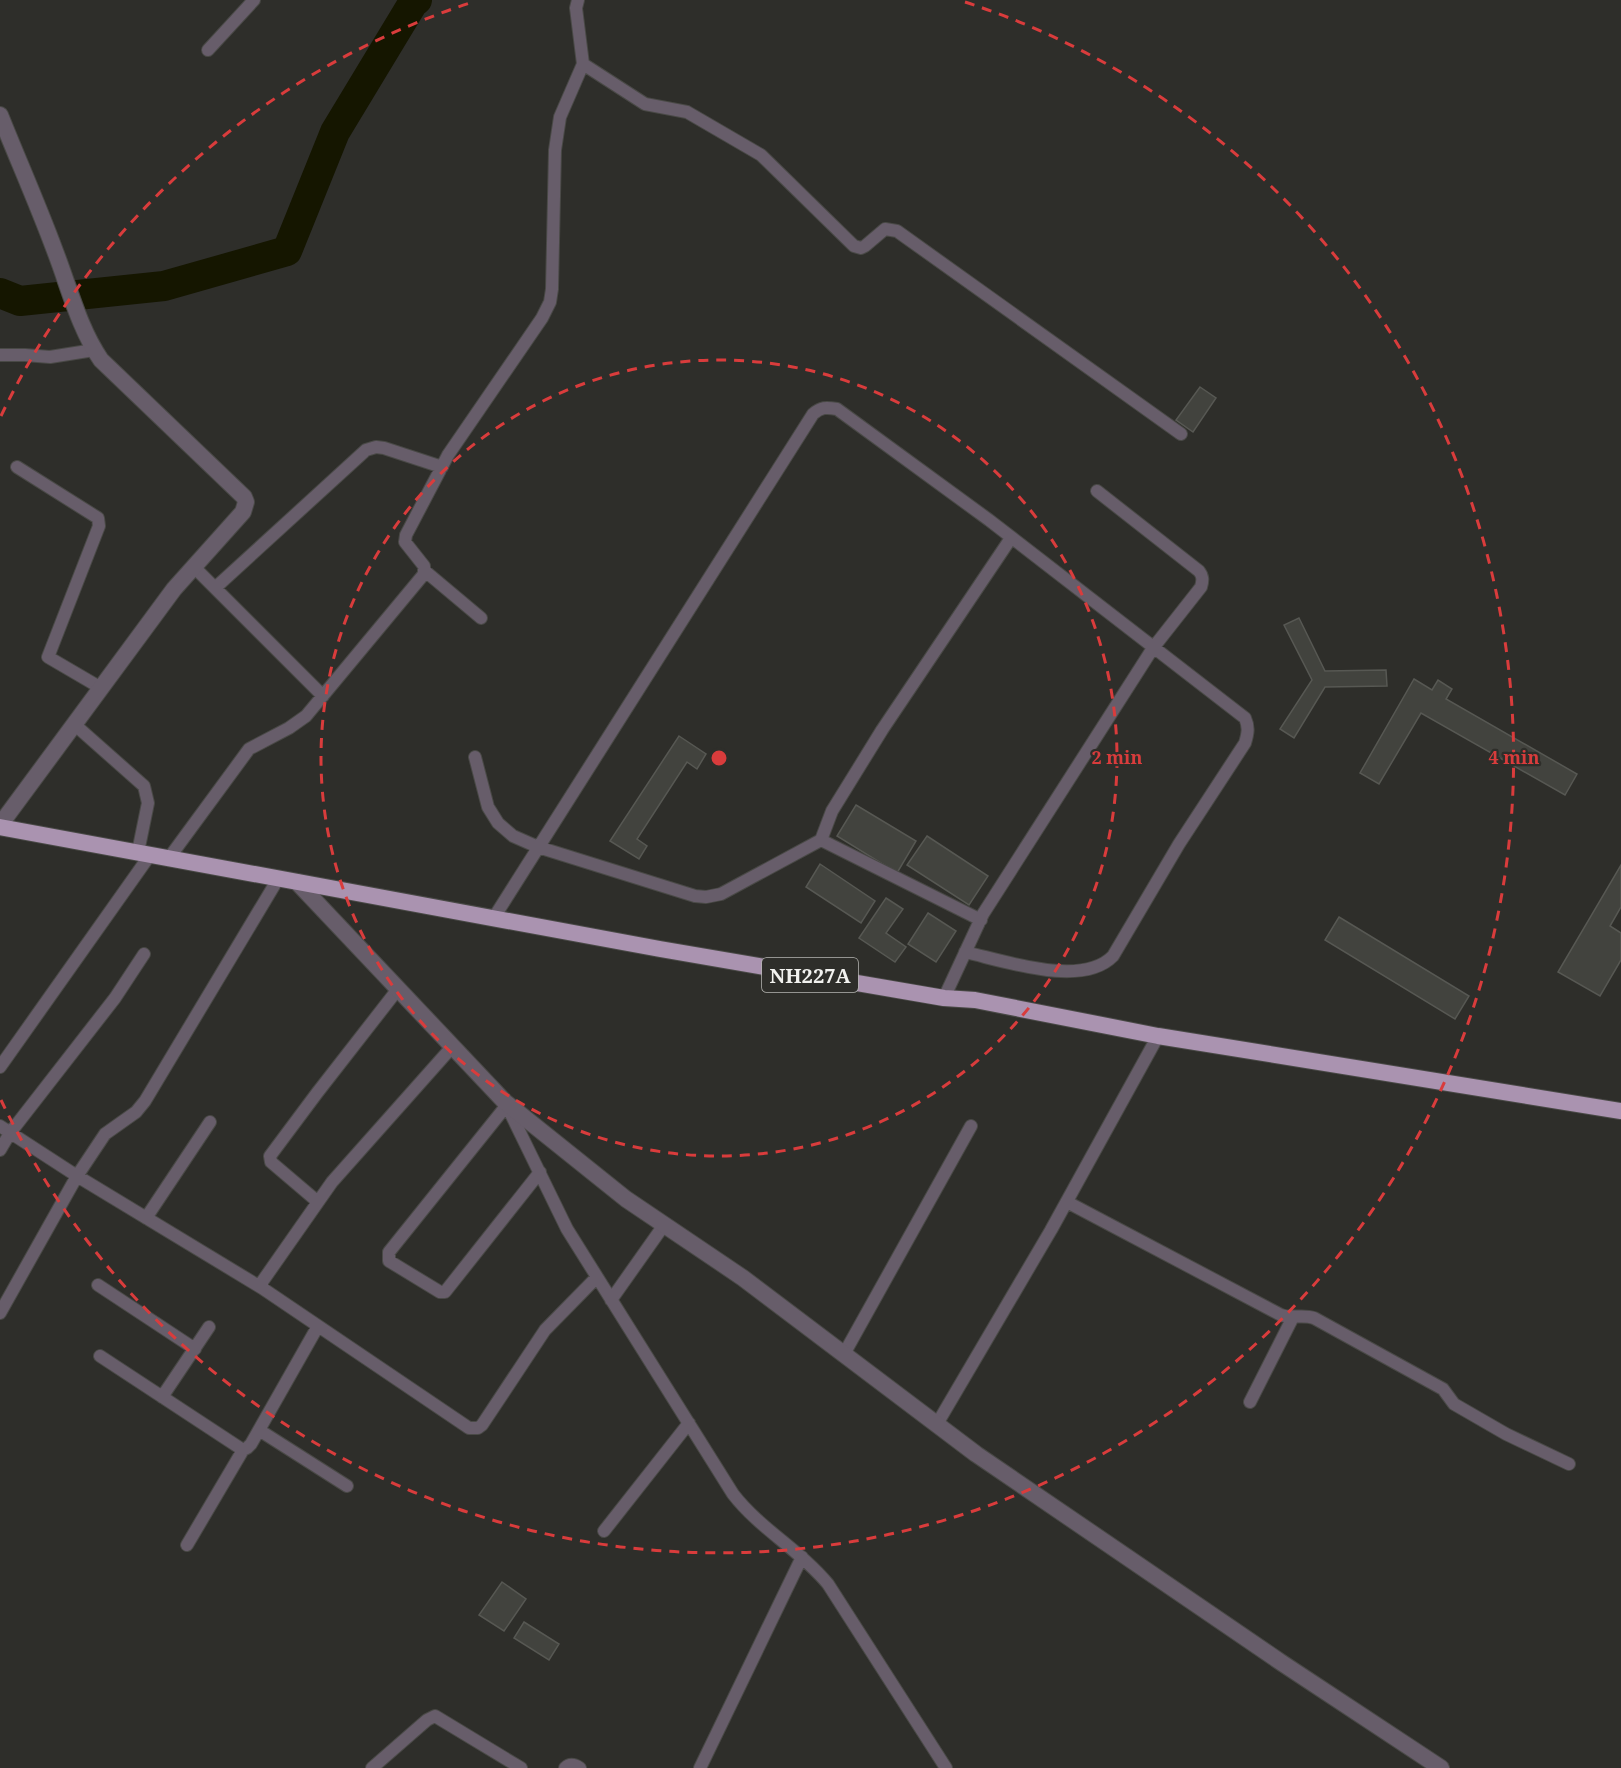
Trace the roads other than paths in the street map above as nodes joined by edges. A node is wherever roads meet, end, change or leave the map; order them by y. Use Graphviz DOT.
graph roads {
  1 [pos="254,0"];
  2 [pos="578,0"];
  3 [pos="208,50"];
  4 [pos="583,64"];
  5 [pos="0,115"];
  6 [pos="90,343"];
  7 [pos="0,355"];
  8 [pos="1181,434"];
  9 [pos="17,467"];
  10 [pos="442,467"];
  11 [pos="1097,491"];
  12 [pos="1011,538"];
  13 [pos="194,567"];
  14 [pos="425,571"];
  15 [pos="215,588"];
  16 [pos="482,618"];
  17 [pos="1153,648"];
  18 [pos="101,688"];
  19 [pos="323,696"];
  20 [pos="74,724"];
  21 [pos="475,757"];
  22 [pos="0,826"];
  23 [pos="821,840"];
  24 [pos="538,847"];
  25 [pos="144,853"];
  26 [pos="169,858"];
  27 [pos="278,879"];
  28 [pos="297,882"];
  29 [pos="493,918"];
  30 [pos="981,920"];
  31 [pos="965,952"];
  32 [pos="144,954"];
  33 [pos="398,989"];
  34 [pos="944,998"];
  35 [pos="1158,1036"];
  36 [pos="452,1047"];
  37 [pos="0,1067"];
  38 [pos="506,1104"];
  39 [pos="1621,1111"];
  40 [pos="210,1122"];
  41 [pos="971,1126"];
  42 [pos="5,1130"];
  43 [pos="0,1150"];
  44 [pos="540,1172"];
  45 [pos="77,1176"];
  46 [pos="318,1202"];
  47 [pos="1067,1202"];
  48 [pos="146,1218"];
  49 [pos="664,1225"];
  50 [pos="597,1276"];
  51 [pos="98,1285"];
  52 [pos="262,1288"];
  53 [pos="611,1300"];
  54 [pos="0,1313"];
  55 [pos="1293,1317"];
  56 [pos="318,1326"];
  57 [pos="210,1327"];
  58 [pos="195,1349"];
  59 [pos="844,1354"];
  60 [pos="100,1356"];
  61 [pos="162,1397"];
  62 [pos="1250,1402"];
  63 [pos="689,1423"];
  64 [pos="937,1424"];
  65 [pos="259,1430"];
  66 [pos="243,1450"];
  67 [pos="1569,1464"];
  68 [pos="347,1486"];
  69 [pos="604,1531"];
  70 [pos="187,1545"];
  71 [pos="802,1557"];
  72 [pos="372,1768"];
  73 [pos="521,1768"];
  74 [pos="565,1768"];
  75 [pos="580,1768"];
  76 [pos="700,1768"];
  77 [pos="946,1768"];
  78 [pos="1441,1768"];
  1 -- 3 [label="street"];
  2 -- 4 [label="street"];
  4 -- 8 [label="street"];
  4 -- 10 [label="street"];
  5 -- 6 [label="street"];
  6 -- 7 [label="street"];
  6 -- 13 [label="street"];
  9 -- 18 [label="street"];
  10 -- 14 [label="street"];
  10 -- 15 [label="street"];
  11 -- 17 [label="street"];
  12 -- 17 [label="street"];
  12 -- 23 [label="street"];
  12 -- 24 [label="street"];
  13 -- 15 [label="street"];
  13 -- 18 [label="street"];
  14 -- 16 [label="street"];
  14 -- 19 [label="street"];
  15 -- 19 [label="street"];
  17 -- 30 [label="street"];
  17 -- 31 [label="street"];
  18 -- 20 [label="street"];
  19 -- 26 [label="street"];
  20 -- 22 [label="street"];
  20 -- 25 [label="street"];
  21 -- 24 [label="street"];
  22 -- 25 [label="highway, NH227A"];
  23 -- 24 [label="street"];
  23 -- 30 [label="street"];
  24 -- 29 [label="street"];
  25 -- 26 [label="highway, NH227A"];
  25 -- 37 [label="street"];
  26 -- 27 [label="highway, NH227A"];
  27 -- 28 [label="highway, NH227A"];
  27 -- 45 [label="street"];
  28 -- 29 [label="highway, NH227A"];
  28 -- 33 [label="street"];
  29 -- 34 [label="highway, NH227A"];
  30 -- 31 [label="street"];
  31 -- 34 [label="street"];
  32 -- 42 [label="street"];
  33 -- 36 [label="street"];
  33 -- 46 [label="street"];
  34 -- 35 [label="highway, NH227A"];
  35 -- 39 [label="highway, NH227A"];
  35 -- 47 [label="street"];
  36 -- 38 [label="street"];
  36 -- 46 [label="street"];
  38 -- 44 [label="street"];
  38 -- 44 [label="street"];
  38 -- 49 [label="street"];
  40 -- 48 [label="street"];
  41 -- 59 [label="street"];
  42 -- 43 [label="street"];
  42 -- 45 [label="street"];
  44 -- 50 [label="street"];
  45 -- 48 [label="street"];
  45 -- 54 [label="street"];
  46 -- 52 [label="street"];
  47 -- 55 [label="street"];
  47 -- 64 [label="street"];
  48 -- 52 [label="street"];
  49 -- 53 [label="street"];
  49 -- 59 [label="street"];
  50 -- 53 [label="street"];
  50 -- 56 [label="street"];
  51 -- 58 [label="street"];
  52 -- 56 [label="street"];
  53 -- 63 [label="street"];
  55 -- 62 [label="street"];
  55 -- 67 [label="street"];
  56 -- 65 [label="street"];
  57 -- 58 [label="street"];
  58 -- 61 [label="street"];
  59 -- 64 [label="street"];
  60 -- 61 [label="street"];
  61 -- 66 [label="street"];
  63 -- 69 [label="street"];
  63 -- 71 [label="street"];
  64 -- 78 [label="street"];
  65 -- 66 [label="street"];
  65 -- 68 [label="street"];
  66 -- 70 [label="street"];
  71 -- 76 [label="street"];
  71 -- 77 [label="street"];
  72 -- 73 [label="street"];
  74 -- 75 [label="street"];
}
